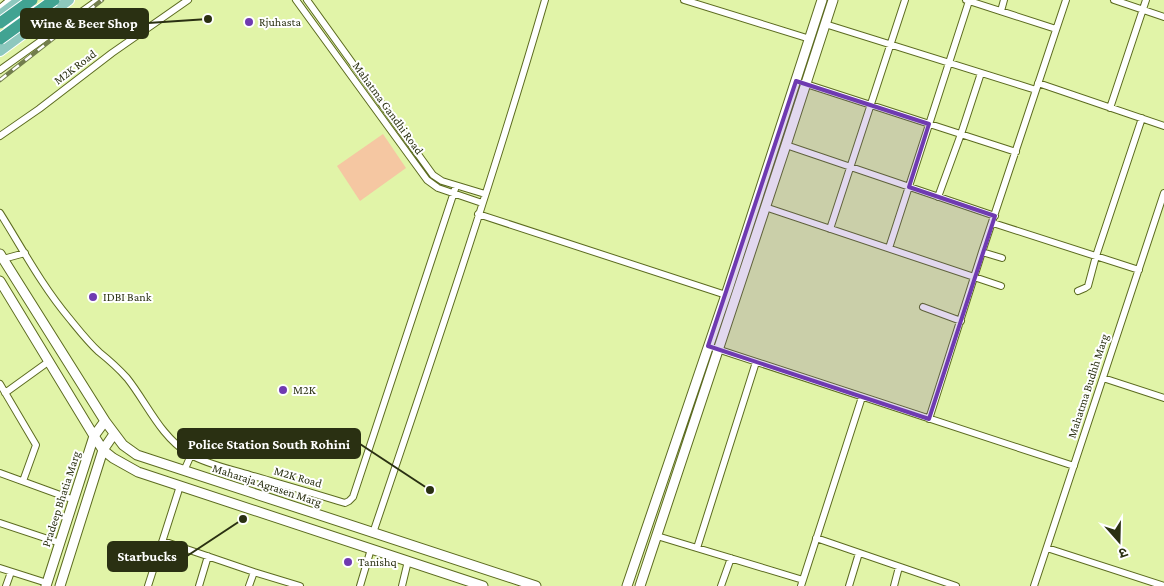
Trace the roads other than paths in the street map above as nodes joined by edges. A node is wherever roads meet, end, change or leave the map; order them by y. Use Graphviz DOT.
graph roads {
  1 [pos="32,0"];
  2 [pos="54,0"];
  3 [pos="69,0"];
  4 [pos="98,0"];
  5 [pos="188,0"];
  6 [pos="296,0"];
  7 [pos="307,0"];
  8 [pos="545,0"];
  9 [pos="684,0"];
  10 [pos="822,0"];
  11 [pos="833,0"];
  12 [pos="905,0"];
  13 [pos="1004,0"];
  14 [pos="1066,0"];
  15 [pos="1114,0"];
  16 [pos="1146,0"];
  17 [pos="15,1"];
  18 [pos="693,1"];
  19 [pos="967,1"];
  20 [pos="0,8"];
  21 [pos="1143,10"];
  22 [pos="1001,11"];
  23 [pos="0,15"];
  24 [pos="1164,17"];
  25 [pos="0,23"];
  26 [pos="825,24"];
  27 [pos="32,27"];
  28 [pos="1056,29"];
  29 [pos="0,39"];
  30 [pos="810,39"];
  31 [pos="890,45"];
  32 [pos="0,51"];
  33 [pos="949,63"];
  34 [pos="0,70"];
  35 [pos="981,73"];
  36 [pos="801,83"];
  37 [pos="1037,87"];
  38 [pos="870,105"];
  39 [pos="1110,108"];
  40 [pos="1142,118"];
  41 [pos="929,124"];
  42 [pos="1164,126"];
  43 [pos="961,134"];
  44 [pos="0,136"];
  45 [pos="786,145"];
  46 [pos="1016,152"];
  47 [pos="850,167"];
  48 [pos="909,187"];
  49 [pos="455,190"];
  50 [pos="1164,193"];
  51 [pos="485,194"];
  52 [pos="938,197"];
  53 [pos="482,203"];
  54 [pos="765,207"];
  55 [pos="0,213"];
  56 [pos="478,214"];
  57 [pos="1161,214"];
  58 [pos="994,220"];
  59 [pos="830,228"];
  60 [pos="889,248"];
  61 [pos="982,252"];
  62 [pos="25,253"];
  63 [pos="2,256"];
  64 [pos="1096,256"];
  65 [pos="1002,258"];
  66 [pos="1139,270"];
  67 [pos="975,277"];
  68 [pos="0,281"];
  69 [pos="1001,286"];
  70 [pos="1078,291"];
  71 [pos="726,295"];
  72 [pos="923,307"];
  73 [pos="961,321"];
  74 [pos="708,346"];
  75 [pos="718,349"];
  76 [pos="48,362"];
  77 [pos="756,362"];
  78 [pos="1103,378"];
  79 [pos="0,384"];
  80 [pos="5,392"];
  81 [pos="862,397"];
  82 [pos="1164,398"];
  83 [pos="929,419"];
  84 [pos="105,422"];
  85 [pos="114,434"];
  86 [pos="94,436"];
  87 [pos="103,450"];
  88 [pos="191,455"];
  89 [pos="1074,466"];
  90 [pos="184,471"];
  91 [pos="0,473"];
  92 [pos="23,481"];
  93 [pos="180,486"];
  94 [pos="74,500"];
  95 [pos="0,523"];
  96 [pos="373,533"];
  97 [pos="657,536"];
  98 [pos="816,538"];
  99 [pos="163,541"];
  100 [pos="60,543"];
  101 [pos="697,548"];
  102 [pos="1047,548"];
  103 [pos="371,549"];
  104 [pos="859,553"];
  105 [pos="208,556"];
  106 [pos="731,558"];
  107 [pos="408,561"];
  108 [pos="900,567"];
  109 [pos="0,568"];
  110 [pos="11,572"];
  111 [pos="254,572"];
  112 [pos="802,583"];
  113 [pos="940,584"];
  114 [pos="46,585"];
  115 [pos="6,586"];
  116 [pos="60,586"];
  117 [pos="148,586"];
  118 [pos="199,586"];
  119 [pos="249,586"];
  120 [pos="300,586"];
  121 [pos="360,586"];
  122 [pos="402,586"];
  123 [pos="480,586"];
  124 [pos="536,586"];
  125 [pos="628,586"];
  126 [pos="640,586"];
  127 [pos="721,586"];
  128 [pos="849,586"];
  129 [pos="894,586"];
  130 [pos="956,586"];
  131 [pos="1034,586"];
  132 [pos="1164,586"];
  1 -- 25 [label="highway, bridge"];
  2 -- 29 [label="highway, bridge"];
  3 -- 27 [label="main road"];
  4 -- 34 [label="street"];
  5 -- 44 [label="street, M2K Road"];
  6 -- 49 [label="street, Mahatma Gandhi Road"];
  7 -- 49 [label="street, Mahatma Gandhi Road"];
  8 -- 51 [label="street"];
  9 -- 18 [label="street"];
  10 -- 30 [label="street"];
  11 -- 26 [label="street"];
  12 -- 31 [label="street"];
  13 -- 22 [label="street"];
  14 -- 28 [label="street"];
  15 -- 21 [label="street"];
  16 -- 21 [label="street"];
  17 -- 20 [label="street"];
  17 -- 23 [label="main road"];
  17 -- 27 [label="main road"];
  18 -- 30 [label="street"];
  19 -- 22 [label="street"];
  19 -- 33 [label="street"];
  21 -- 24 [label="street"];
  21 -- 39 [label="street"];
  22 -- 28 [label="street"];
  26 -- 31 [label="street"];
  26 -- 36 [label="street"];
  27 -- 32 [label="main road"];
  28 -- 37 [label="street"];
  30 -- 36 [label="street"];
  31 -- 33 [label="street"];
  31 -- 38 [label="street"];
  33 -- 35 [label="street"];
  33 -- 41 [label="street"];
  35 -- 37 [label="street"];
  35 -- 43 [label="street"];
  36 -- 38 [label="street"];
  36 -- 45 [label="street"];
  36 -- 71 [label="street"];
  37 -- 39 [label="street"];
  37 -- 46 [label="street"];
  38 -- 41 [label="street"];
  38 -- 47 [label="street"];
  39 -- 40 [label="street"];
  40 -- 42 [label="street"];
  40 -- 64 [label="street"];
  41 -- 43 [label="street"];
  41 -- 48 [label="street"];
  43 -- 46 [label="street"];
  43 -- 52 [label="street"];
  45 -- 47 [label="street"];
  45 -- 54 [label="street"];
  46 -- 58 [label="street"];
  47 -- 48 [label="street"];
  47 -- 59 [label="street"];
  48 -- 52 [label="street"];
  48 -- 60 [label="street"];
  49 -- 51 [label="street, Mahatma Gandhi Road"];
  49 -- 53 [label="street, Mahatma Gandhi Road"];
  49 -- 88 [label="street, M2K Road"];
  50 -- 57 [label="street, Mahatma Budhh Marg"];
  51 -- 53 [label="street"];
  52 -- 58 [label="street"];
  53 -- 56 [label="street"];
  54 -- 59 [label="street"];
  54 -- 75 [label="street"];
  55 -- 62 [label="street, M2K Road"];
  56 -- 71 [label="street"];
  56 -- 96 [label="street"];
  57 -- 66 [label="street, Mahatma Budhh Marg"];
  58 -- 61 [label="street"];
  58 -- 64 [label="street"];
  59 -- 60 [label="street"];
  60 -- 67 [label="street"];
  61 -- 65 [label="street"];
  61 -- 67 [label="street"];
  62 -- 63 [label="street"];
  62 -- 88 [label="street, M2K Road"];
  63 -- 84 [label="street, Maharaja Agrasen Marg"];
  64 -- 66 [label="street"];
  64 -- 70 [label="street"];
  66 -- 78 [label="street, Mahatma Budhh Marg"];
  67 -- 69 [label="street"];
  67 -- 73 [label="street"];
  68 -- 76 [label="street"];
  71 -- 74 [label="street"];
  72 -- 73 [label="street"];
  73 -- 83 [label="street"];
  74 -- 75 [label="street"];
  74 -- 125 [label="street"];
  75 -- 77 [label="street"];
  75 -- 97 [label="street"];
  76 -- 80 [label="street"];
  76 -- 86 [label="street"];
  77 -- 81 [label="street"];
  77 -- 101 [label="street"];
  78 -- 82 [label="street"];
  78 -- 89 [label="street, Mahatma Budhh Marg"];
  79 -- 80 [label="street"];
  80 -- 92 [label="street"];
  81 -- 83 [label="street"];
  81 -- 98 [label="street"];
  83 -- 89 [label="street"];
  84 -- 85 [label="street, Maharaja Agrasen Marg"];
  84 -- 86 [label="street, Pradeep Bhatia Marg"];
  85 -- 87 [label="street, Pradeep Bhatia Marg"];
  85 -- 90 [label="street, Maharaja Agrasen Marg"];
  86 -- 87 [label="street"];
  86 -- 94 [label="street, Pradeep Bhatia Marg"];
  87 -- 93 [label="street"];
  87 -- 116 [label="street, Pradeep Bhatia Marg"];
  88 -- 90 [label="street"];
  89 -- 102 [label="street, Mahatma Budhh Marg"];
  90 -- 96 [label="street, Maharaja Agrasen Marg"];
  91 -- 92 [label="street"];
  92 -- 94 [label="street"];
  93 -- 99 [label="street"];
  93 -- 103 [label="street"];
  94 -- 100 [label="street, Pradeep Bhatia Marg"];
  95 -- 100 [label="street"];
  96 -- 124 [label="street, Maharaja Agrasen Marg"];
  97 -- 101 [label="street"];
  97 -- 126 [label="street"];
  98 -- 104 [label="street"];
  98 -- 112 [label="street"];
  99 -- 105 [label="street"];
  99 -- 117 [label="street"];
  100 -- 114 [label="street, Pradeep Bhatia Marg"];
  101 -- 106 [label="street"];
  102 -- 131 [label="street, Mahatma Budhh Marg"];
  102 -- 132 [label="street"];
  103 -- 107 [label="street"];
  103 -- 121 [label="street"];
  104 -- 108 [label="street"];
  104 -- 128 [label="street"];
  105 -- 111 [label="street"];
  105 -- 118 [label="street"];
  106 -- 112 [label="street"];
  106 -- 127 [label="street"];
  107 -- 122 [label="street"];
  107 -- 123 [label="street"];
  108 -- 113 [label="street"];
  108 -- 129 [label="street"];
  109 -- 110 [label="street"];
  110 -- 114 [label="street"];
  110 -- 115 [label="street"];
  111 -- 119 [label="street"];
  111 -- 120 [label="street"];
  113 -- 130 [label="street"];
}
